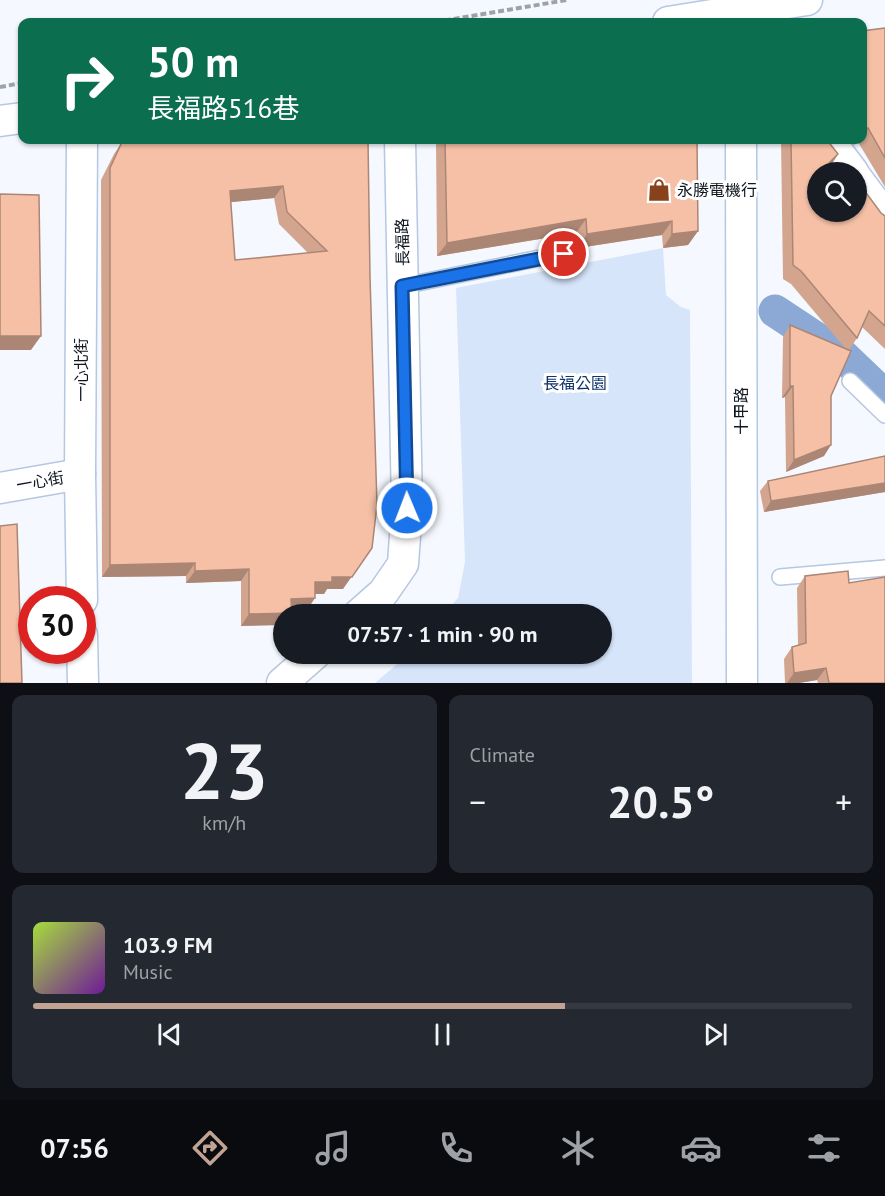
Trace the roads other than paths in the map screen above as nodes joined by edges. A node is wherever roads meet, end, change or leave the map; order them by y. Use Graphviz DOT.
graph roads {
  1 [pos="807,0"];
  2 [pos="742,14"];
  3 [pos="705,18"];
  4 [pos="18,119"];
  5 [pos="0,121"];
  6 [pos="82,144"];
  7 [pos="400,144"];
  8 [pos="741,144"];
  9 [pos="832,144"];
  10 [pos="846,162"];
  11 [pos="867,192"];
  12 [pos="885,216"];
  13 [pos="564,254"];
  14 [pos="402,286"];
  15 [pos="850,381"];
  16 [pos="885,415"];
  17 [pos="80,474"];
  18 [pos="0,488"];
  19 [pos="885,568"];
  20 [pos="780,577"];
  21 [pos="82,586"];
  22 [pos="370,604"];
  23 [pos="83,664"];
  24 [pos="304,664"];
  25 [pos="83,683"];
  26 [pos="282,683"];
  27 [pos="742,683"];
  1 -- 2 [label="street"];
  2 -- 3 [label="street"];
  4 -- 5 [label="street"];
  6 -- 17 [label="street, 一心北街"];
  7 -- 14 [label="street, 長福路"];
  8 -- 27 [label="street, 十甲路"];
  9 -- 10 [label="street"];
  11 -- 12 [label="street"];
  13 -- 14 [label="lane"];
  14 -- 22 [label="street, 長福路"];
  15 -- 16 [label="lane"];
  17 -- 18 [label="street, 一心街"];
  17 -- 21 [label="street, 一心北街"];
  19 -- 20 [label="lane"];
  23 -- 25 [label="street"];
  24 -- 26 [label="street"];
}
